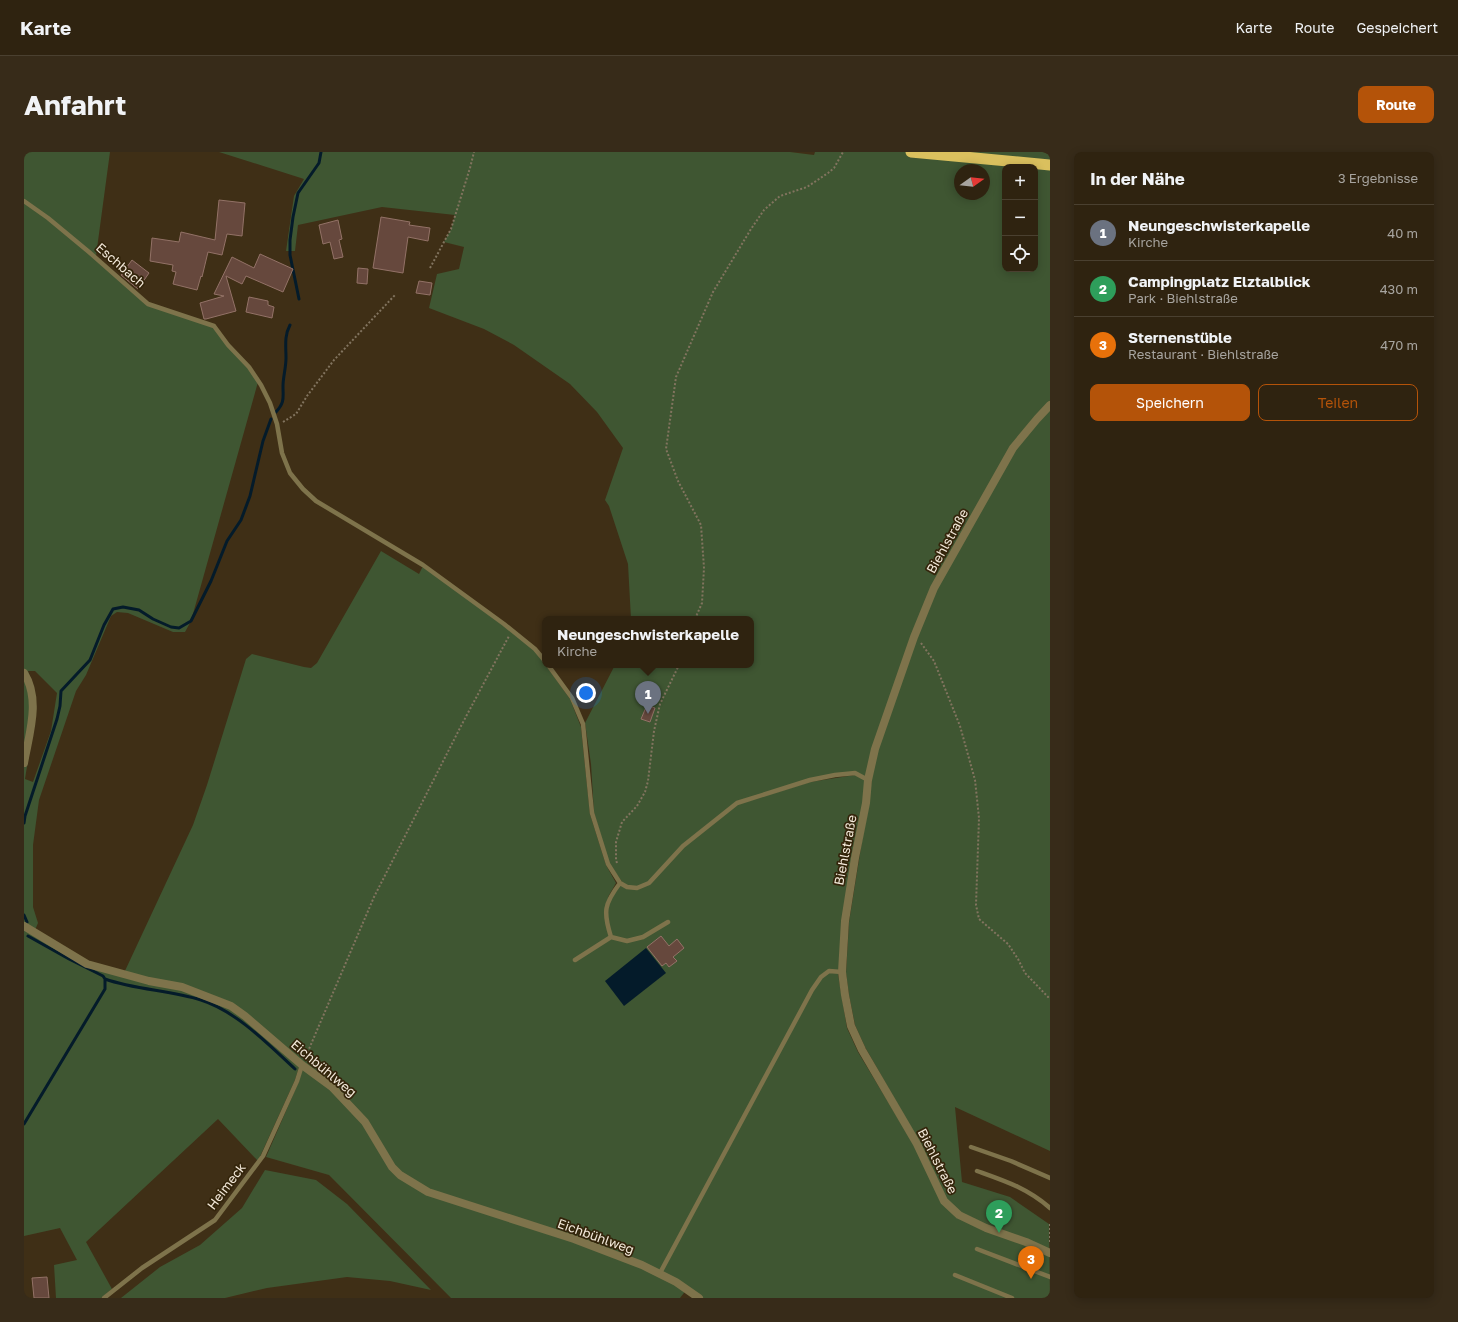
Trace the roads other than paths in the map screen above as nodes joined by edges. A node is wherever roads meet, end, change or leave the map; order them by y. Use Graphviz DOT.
graph roads {
  1 [pos="911,152"];
  2 [pos="1050,165"];
  3 [pos="24,201"];
  4 [pos="1050,405"];
  5 [pos="542,657"];
  6 [pos="550,668"];
  7 [pos="24,673"];
  8 [pos="24,763"];
  9 [pos="868,780"];
  10 [pos="620,883"];
  11 [pos="668,922"];
  12 [pos="24,926"];
  13 [pos="611,937"];
  14 [pos="575,960"];
  15 [pos="842,972"];
  16 [pos="302,1065"];
  17 [pos="971,1147"];
  18 [pos="976,1171"];
  19 [pos="1050,1178"];
  20 [pos="1050,1208"];
  21 [pos="977,1249"];
  22 [pos="1050,1253"];
  23 [pos="660,1273"];
  24 [pos="955,1275"];
  25 [pos="1050,1277"];
  26 [pos="104,1298"];
  27 [pos="699,1298"];
  28 [pos="1012,1298"];
  1 -- 2 [label="highway"];
  3 -- 5 [label="lane, Eschbach"];
  4 -- 9 [label="street, Biehlstraße"];
  6 -- 10 [label="lane"];
  7 -- 8 [label="street"];
  9 -- 10 [label="lane"];
  9 -- 15 [label="street, Biehlstraße"];
  10 -- 13 [label="lane"];
  11 -- 13 [label="lane"];
  12 -- 16 [label="street, Eichbühlweg"];
  13 -- 14 [label="lane"];
  15 -- 22 [label="street, Biehlstraße"];
  15 -- 23 [label="lane"];
  16 -- 23 [label="street, Eichbühlweg"];
  16 -- 26 [label="lane, Heimeck"];
  17 -- 19 [label="lane"];
  18 -- 20 [label="lane"];
  21 -- 25 [label="lane"];
  23 -- 27 [label="street, Eichbühlweg"];
  24 -- 28 [label="lane"];
}
